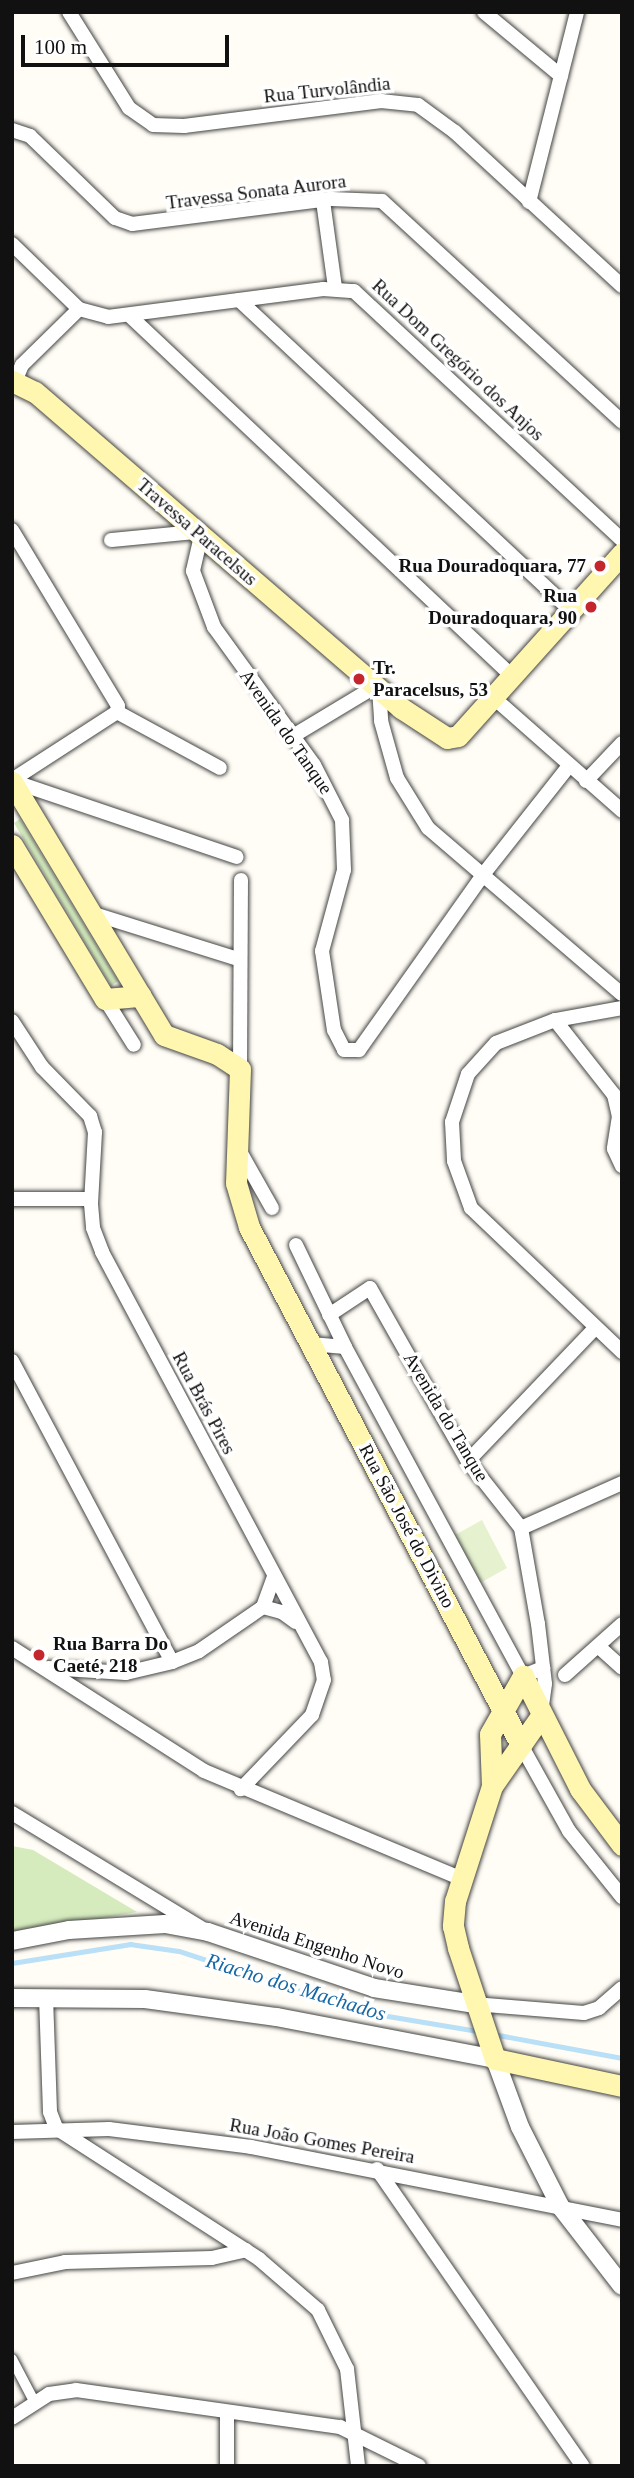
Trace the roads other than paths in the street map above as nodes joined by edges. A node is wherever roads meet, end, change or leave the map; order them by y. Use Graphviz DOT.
graph roads {
  1 [pos="69,12"];
  2 [pos="484,12"];
  3 [pos="577,12"];
  4 [pos="561,76"];
  5 [pos="12,130"];
  6 [pos="323,201"];
  7 [pos="529,202"];
  8 [pos="12,244"];
  9 [pos="622,286"];
  10 [pos="335,288"];
  11 [pos="239,300"];
  12 [pos="79,309"];
  13 [pos="130,316"];
  14 [pos="14,382"];
  15 [pos="622,422"];
  16 [pos="12,530"];
  17 [pos="198,534"];
  18 [pos="111,540"];
  19 [pos="622,540"];
  20 [pos="622,554"];
  21 [pos="571,611"];
  22 [pos="512,676"];
  23 [pos="378,687"];
  24 [pos="494,698"];
  25 [pos="117,712"];
  26 [pos="293,736"];
  27 [pos="622,743"];
  28 [pos="569,766"];
  29 [pos="220,768"];
  30 [pos="12,781"];
  31 [pos="586,781"];
  32 [pos="54,796"];
  33 [pos="622,811"];
  34 [pos="40,828"];
  35 [pos="12,845"];
  36 [pos="237,857"];
  37 [pos="482,876"];
  38 [pos="241,880"];
  39 [pos="91,913"];
  40 [pos="238,959"];
  41 [pos="622,994"];
  42 [pos="141,996"];
  43 [pos="105,999"];
  44 [pos="622,1008"];
  45 [pos="555,1020"];
  46 [pos="12,1021"];
  47 [pos="134,1045"];
  48 [pos="240,1069"];
  49 [pos="236,1145"];
  50 [pos="622,1166"];
  51 [pos="12,1199"];
  52 [pos="91,1199"];
  53 [pos="272,1208"];
  54 [pos="296,1245"];
  55 [pos="329,1315"];
  56 [pos="596,1327"];
  57 [pos="311,1344"];
  58 [pos="345,1348"];
  59 [pos="622,1352"];
  60 [pos="12,1360"];
  61 [pos="468,1461"];
  62 [pos="622,1483"];
  63 [pos="521,1528"];
  64 [pos="274,1577"];
  65 [pos="263,1607"];
  66 [pos="622,1624"];
  67 [pos="302,1627"];
  68 [pos="599,1647"];
  69 [pos="12,1648"];
  70 [pos="172,1662"];
  71 [pos="47,1668"];
  72 [pos="543,1668"];
  73 [pos="622,1668"];
  74 [pos="96,1673"];
  75 [pos="565,1675"];
  76 [pos="523,1676"];
  77 [pos="81,1692"];
  78 [pos="502,1708"];
  79 [pos="541,1716"];
  80 [pos="521,1745"];
  81 [pos="492,1786"];
  82 [pos="241,1789"];
  83 [pos="12,1813"];
  84 [pos="622,1845"];
  85 [pos="461,1879"];
  86 [pos="622,1897"];
  87 [pos="208,1932"];
  88 [pos="12,1941"];
  89 [pos="622,1988"];
  90 [pos="46,1997"];
  91 [pos="12,1998"];
  92 [pos="475,2008"];
  93 [pos="491,2050"];
  94 [pos="622,2086"];
  95 [pos="56,2128"];
  96 [pos="12,2132"];
  97 [pos="377,2169"];
  98 [pos="561,2206"];
  99 [pos="622,2220"];
  100 [pos="246,2250"];
  101 [pos="12,2273"];
  102 [pos="622,2286"];
  103 [pos="12,2359"];
  104 [pos="34,2401"];
  105 [pos="227,2414"];
  106 [pos="12,2418"];
  107 [pos="356,2433"];
  108 [pos="228,2466"];
  109 [pos="358,2466"];
  110 [pos="419,2466"];
  111 [pos="583,2466"];
  1 -- 7 [label="street, Rua Turvolândia"];
  2 -- 4 [label="street"];
  3 -- 4 [label="street"];
  4 -- 7 [label="street"];
  5 -- 6 [label="street, Travessa Sonata Aurora"];
  6 -- 10 [label="street"];
  6 -- 15 [label="street, Travessa Sonata Aurora"];
  7 -- 9 [label="street, Rua Turvolândia"];
  8 -- 12 [label="street"];
  10 -- 11 [label="street, Rua Dom Gregório dos Anjos"];
  10 -- 19 [label="street, Rua Dom Gregório dos Anjos"];
  11 -- 13 [label="street, Rua Dom Gregório dos Anjos"];
  11 -- 21 [label="street"];
  12 -- 13 [label="street, Rua Dom Gregório dos Anjos"];
  12 -- 14 [label="street"];
  13 -- 22 [label="street"];
  14 -- 17 [label="main road, Travessa Paracelsus"];
  16 -- 25 [label="street"];
  17 -- 18 [label="street"];
  17 -- 23 [label="main road, Travessa Paracelsus"];
  17 -- 26 [label="street, Avenida do Tanque"];
  20 -- 21 [label="main road, Travessa Paracelsus"];
  21 -- 22 [label="main road, Travessa Paracelsus"];
  22 -- 24 [label="main road, Travessa Paracelsus"];
  23 -- 24 [label="main road, Travessa Paracelsus"];
  23 -- 26 [label="street"];
  23 -- 37 [label="street"];
  24 -- 28 [label="street"];
  25 -- 29 [label="street"];
  25 -- 30 [label="street"];
  26 -- 37 [label="street, Avenida do Tanque"];
  27 -- 31 [label="street"];
  28 -- 31 [label="street"];
  28 -- 37 [label="street"];
  30 -- 32 [label="street"];
  30 -- 34 [label="main road"];
  31 -- 33 [label="street"];
  32 -- 34 [label="street"];
  32 -- 36 [label="street"];
  34 -- 39 [label="main road"];
  35 -- 43 [label="main road"];
  37 -- 41 [label="street"];
  38 -- 40 [label="street"];
  39 -- 40 [label="street"];
  39 -- 42 [label="main road"];
  40 -- 48 [label="street"];
  42 -- 43 [label="main road"];
  42 -- 48 [label="main road"];
  43 -- 47 [label="street"];
  44 -- 45 [label="street"];
  45 -- 50 [label="street"];
  45 -- 56 [label="street"];
  46 -- 52 [label="street, Rua Brás Pires"];
  48 -- 49 [label="main road, Rua São José do Divino"];
  49 -- 53 [label="street"];
  49 -- 57 [label="main road, Rua São José do Divino"];
  51 -- 52 [label="street"];
  52 -- 64 [label="street, Rua Brás Pires"];
  54 -- 55 [label="street, Rua São José do Divino"];
  55 -- 58 [label="street, Rua São José do Divino"];
  55 -- 61 [label="street, Avenida do Tanque"];
  56 -- 59 [label="street"];
  56 -- 61 [label="street"];
  57 -- 58 [label="street"];
  57 -- 78 [label="main road, Rua São José do Divino"];
  58 -- 76 [label="street, Rua São José do Divino"];
  60 -- 70 [label="street"];
  61 -- 63 [label="street, Avenida do Tanque"];
  62 -- 63 [label="street"];
  63 -- 72 [label="street, Avenida do Tanque"];
  64 -- 65 [label="street"];
  64 -- 67 [label="street, Rua Brás Pires"];
  65 -- 67 [label="street"];
  65 -- 70 [label="street"];
  66 -- 68 [label="street"];
  67 -- 82 [label="street, Rua Brás Pires"];
  68 -- 73 [label="street"];
  68 -- 75 [label="street"];
  69 -- 71 [label="street"];
  70 -- 74 [label="street"];
  71 -- 74 [label="street"];
  71 -- 77 [label="street"];
  72 -- 76 [label="street"];
  72 -- 79 [label="street, Avenida do Tanque"];
  74 -- 77 [label="street"];
  76 -- 78 [label="main road"];
  76 -- 79 [label="main road, Rua São José do Divino"];
  77 -- 82 [label="street"];
  78 -- 80 [label="main road, Rua São José do Divino"];
  78 -- 81 [label="main road"];
  79 -- 80 [label="main road"];
  79 -- 84 [label="main road"];
  80 -- 81 [label="main road"];
  80 -- 86 [label="street"];
  81 -- 85 [label="main road"];
  82 -- 85 [label="street"];
  83 -- 87 [label="street, Avenida Engenho Novo"];
  85 -- 92 [label="main road"];
  87 -- 88 [label="street"];
  87 -- 92 [label="street, Avenida Engenho Novo"];
  89 -- 92 [label="street, Avenida Engenho Novo"];
  90 -- 91 [label="street"];
  90 -- 93 [label="street"];
  90 -- 95 [label="street"];
  92 -- 93 [label="main road"];
  93 -- 94 [label="main road"];
  93 -- 98 [label="street"];
  95 -- 96 [label="street, Rua João Gomes Pereira"];
  95 -- 97 [label="street, Rua João Gomes Pereira"];
  95 -- 100 [label="street"];
  97 -- 98 [label="street, Rua João Gomes Pereira"];
  97 -- 111 [label="street"];
  98 -- 99 [label="street, Rua João Gomes Pereira"];
  98 -- 102 [label="street"];
  100 -- 101 [label="street"];
  100 -- 107 [label="street"];
  103 -- 104 [label="street"];
  104 -- 105 [label="street"];
  104 -- 106 [label="street"];
  105 -- 107 [label="street"];
  105 -- 108 [label="street"];
  107 -- 109 [label="street"];
  107 -- 110 [label="street"];
}
